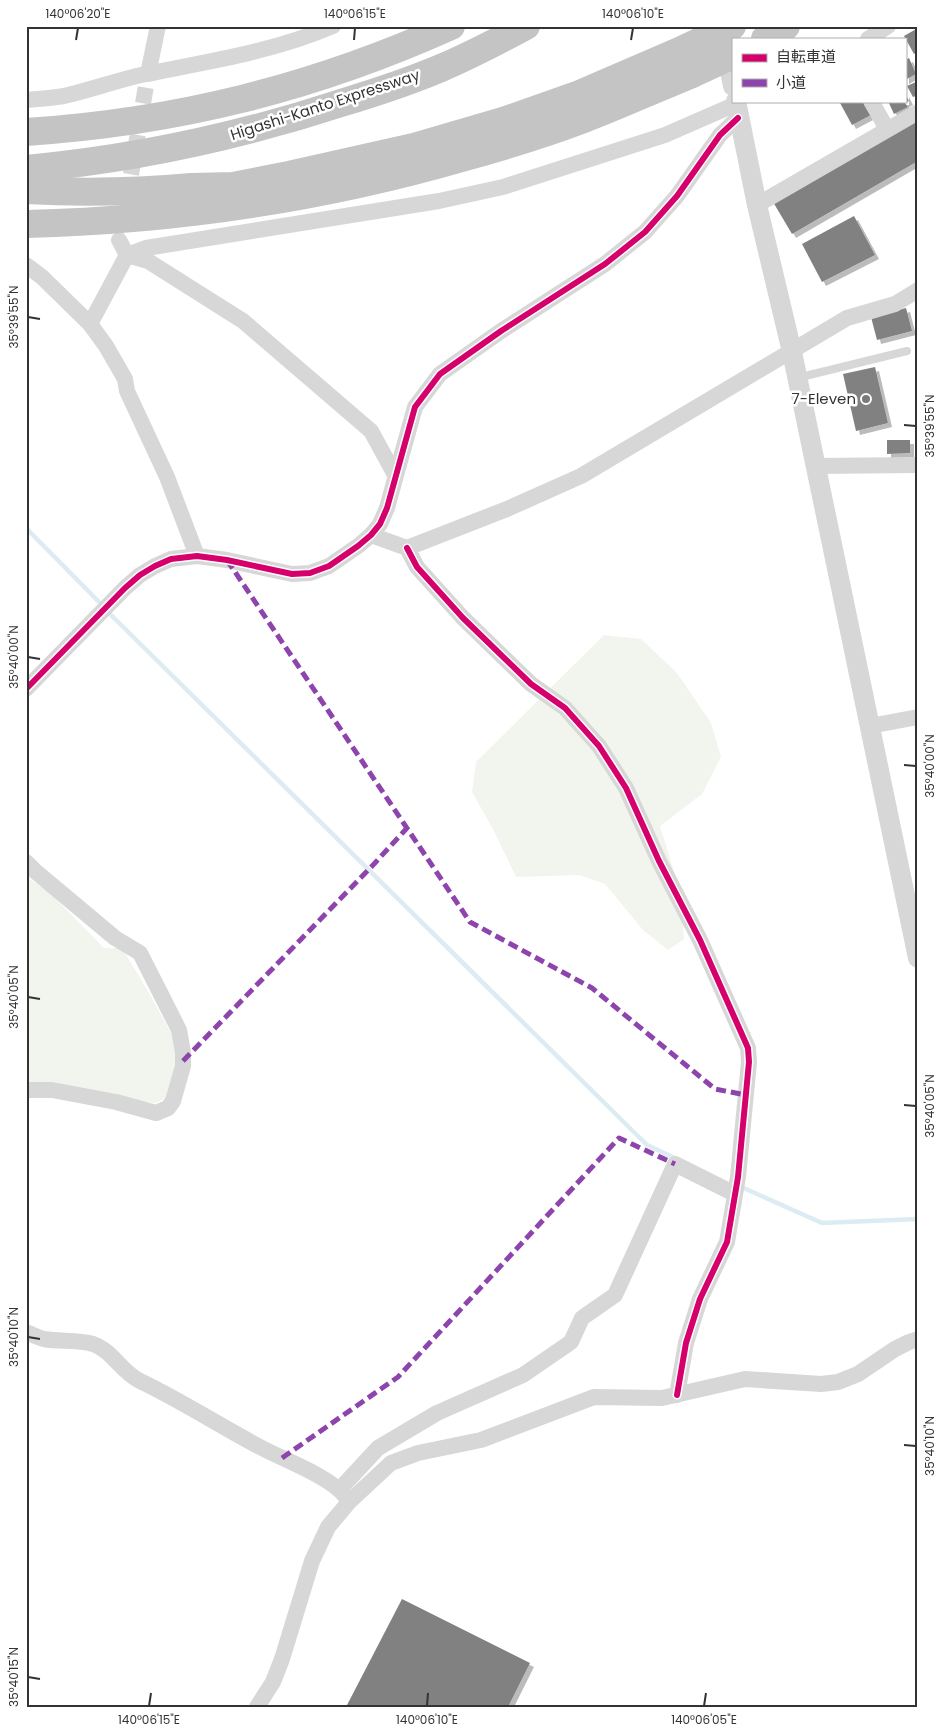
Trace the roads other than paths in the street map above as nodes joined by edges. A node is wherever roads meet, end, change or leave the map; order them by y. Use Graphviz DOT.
graph roads {
  1 [pos="158,26"];
  2 [pos="333,26"];
  3 [pos="424,26"];
  4 [pos="451,26"];
  5 [pos="526,26"];
  6 [pos="722,26"];
  7 [pos="732,26"];
  8 [pos="786,26"];
  9 [pos="888,26"];
  10 [pos="768,38"];
  11 [pos="870,38"];
  12 [pos="732,55"];
  13 [pos="353,67"];
  14 [pos="148,74"];
  15 [pos="732,80"];
  16 [pos="26,100"];
  17 [pos="736,102"];
  18 [pos="872,102"];
  19 [pos="918,112"];
  20 [pos="887,129"];
  21 [pos="26,132"];
  22 [pos="26,169"];
  23 [pos="26,190"];
  24 [pos="757,204"];
  25 [pos="26,224"];
  26 [pos="119,240"];
  27 [pos="127,255"];
  28 [pos="26,265"];
  29 [pos="918,290"];
  30 [pos="90,324"];
  31 [pos="906,351"];
  32 [pos="792,352"];
  33 [pos="798,378"];
  34 [pos="918,465"];
  35 [pos="815,466"];
  36 [pos="396,475"];
  37 [pos="371,535"];
  38 [pos="407,548"];
  39 [pos="197,556"];
  40 [pos="26,689"];
  41 [pos="918,717"];
  42 [pos="870,726"];
  43 [pos="26,862"];
  44 [pos="918,958"];
  45 [pos="26,1090"];
  46 [pos="736,1194"];
  47 [pos="26,1332"];
  48 [pos="918,1339"];
  49 [pos="677,1395"];
  50 [pos="344,1495"];
  51 [pos="257,1707"];
  1 -- 14 [label="street"];
  2 -- 14 [label="street"];
  3 -- 13 [label="highway"];
  4 -- 13 [label="highway, Higashi-Kanto Expressway"];
  5 -- 22 [label="highway, Higashi-Kanto Expressway"];
  6 -- 15 [label="street"];
  7 -- 23 [label="highway, bridge"];
  8 -- 10 [label="highway"];
  9 -- 11 [label="street"];
  12 -- 25 [label="highway, bridge"];
  13 -- 21 [label="highway, Higashi-Kanto Expressway"];
  14 -- 16 [label="street"];
  17 -- 24 [label="street"];
  17 -- 27 [label="street"];
  17 -- 36 [label="street"];
  18 -- 20 [label="street"];
  19 -- 20 [label="street"];
  20 -- 24 [label="street"];
  24 -- 32 [label="street"];
  26 -- 27 [label="street"];
  27 -- 30 [label="street"];
  27 -- 36 [label="street"];
  28 -- 30 [label="street"];
  29 -- 32 [label="street"];
  30 -- 39 [label="street"];
  31 -- 33 [label="lane"];
  32 -- 33 [label="street"];
  32 -- 38 [label="street"];
  33 -- 35 [label="street"];
  34 -- 35 [label="street"];
  35 -- 42 [label="street"];
  36 -- 37 [label="street"];
  37 -- 38 [label="street"];
  37 -- 39 [label="street"];
  38 -- 46 [label="street"];
  39 -- 40 [label="street"];
  41 -- 42 [label="street"];
  42 -- 44 [label="street"];
  43 -- 45 [label="street"];
  46 -- 49 [label="street"];
  46 -- 50 [label="street"];
  47 -- 50 [label="street"];
  48 -- 49 [label="street"];
  49 -- 50 [label="street"];
  50 -- 51 [label="street"];
}
